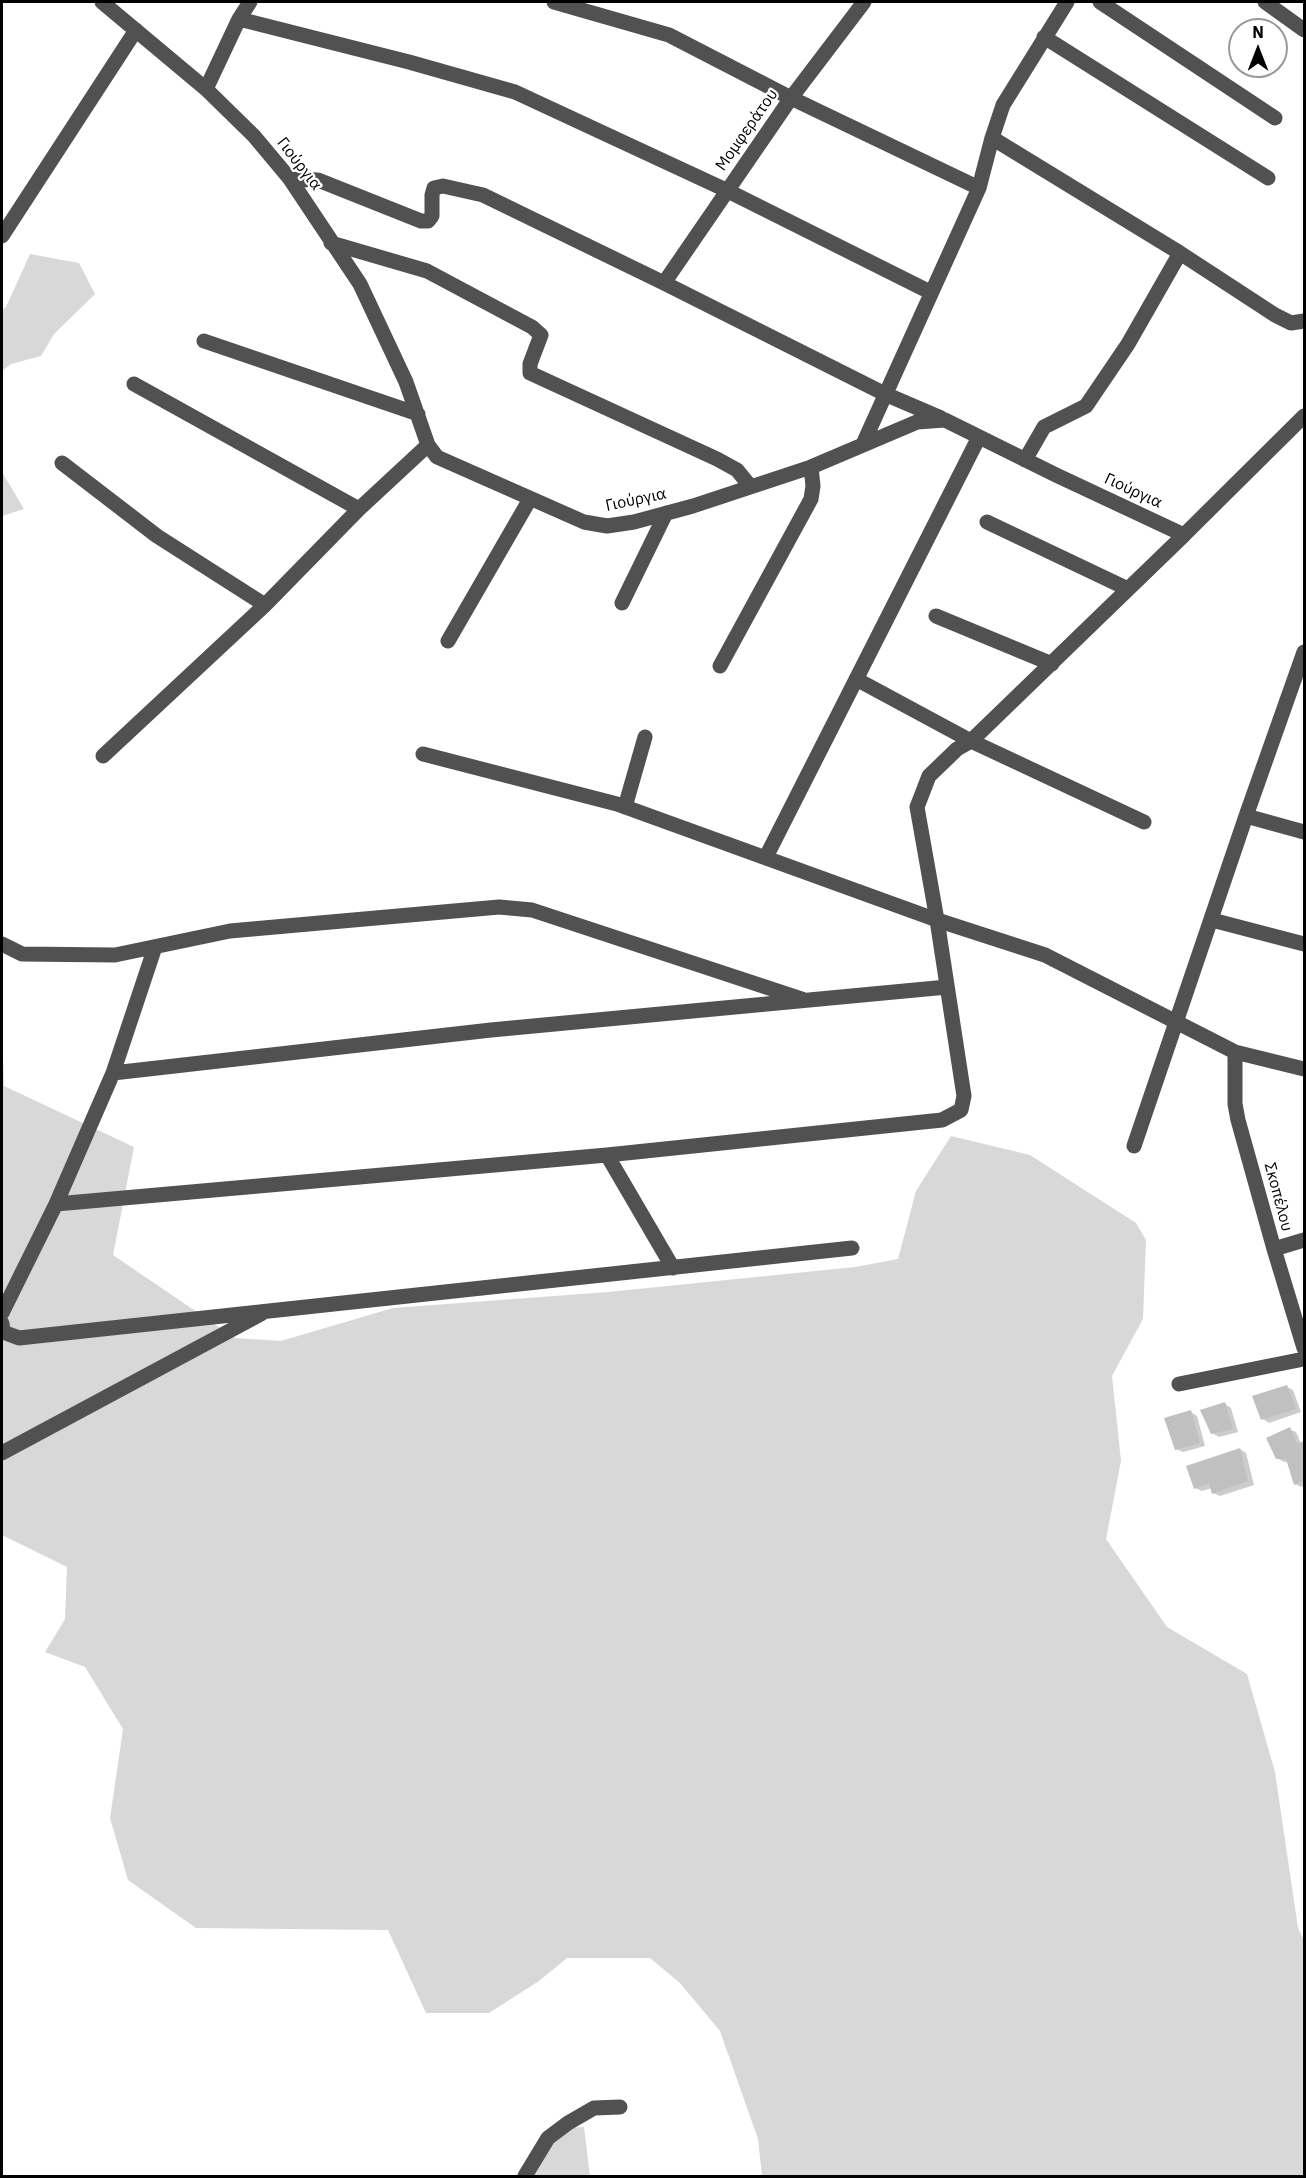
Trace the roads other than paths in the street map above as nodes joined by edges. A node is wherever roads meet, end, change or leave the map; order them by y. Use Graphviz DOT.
graph roads {
  1 [pos="102,2"];
  2 [pos="250,2"];
  3 [pos="554,2"];
  4 [pos="864,2"];
  5 [pos="1067,2"];
  6 [pos="1100,2"];
  7 [pos="1265,2"];
  8 [pos="239,19"];
  9 [pos="136,30"];
  10 [pos="1305,30"];
  11 [pos="1044,37"];
  12 [pos="206,89"];
  13 [pos="791,98"];
  14 [pos="1275,118"];
  15 [pos="992,138"];
  16 [pos="1268,178"];
  17 [pos="290,179"];
  18 [pos="979,188"];
  19 [pos="726,190"];
  20 [pos="2,236"];
  21 [pos="331,243"];
  22 [pos="1180,253"];
  23 [pos="664,283"];
  24 [pos="930,292"];
  25 [pos="1305,321"];
  26 [pos="204,341"];
  27 [pos="134,384"];
  28 [pos="885,394"];
  29 [pos="418,414"];
  30 [pos="1305,416"];
  31 [pos="945,420"];
  32 [pos="979,437"];
  33 [pos="863,444"];
  34 [pos="428,445"];
  35 [pos="1025,460"];
  36 [pos="62,463"];
  37 [pos="811,466"];
  38 [pos="750,486"];
  39 [pos="530,499"];
  40 [pos="359,509"];
  41 [pos="666,513"];
  42 [pos="987,522"];
  43 [pos="1184,535"];
  44 [pos="1128,589"];
  45 [pos="622,603"];
  46 [pos="265,605"];
  47 [pos="936,616"];
  48 [pos="448,641"];
  49 [pos="1305,652"];
  50 [pos="1052,664"];
  51 [pos="720,666"];
  52 [pos="856,679"];
  53 [pos="645,738"];
  54 [pos="971,741"];
  55 [pos="423,754"];
  56 [pos="103,756"];
  57 [pos="625,807"];
  58 [pos="1246,816"];
  59 [pos="1144,822"];
  60 [pos="1305,832"];
  61 [pos="766,857"];
  62 [pos="937,920"];
  63 [pos="1212,920"];
  64 [pos="2,944"];
  65 [pos="1305,944"];
  66 [pos="154,947"];
  67 [pos="947,987"];
  68 [pos="808,1001"];
  69 [pos="1177,1021"];
  70 [pos="1235,1052"];
  71 [pos="1305,1070"];
  72 [pos="113,1073"];
  73 [pos="1134,1146"];
  74 [pos="607,1155"];
  75 [pos="56,1204"];
  76 [pos="1305,1240"];
  77 [pos="852,1248"];
  78 [pos="1274,1249"];
  79 [pos="673,1268"];
  80 [pos="268,1310"];
  81 [pos="2,1312"];
  82 [pos="2,1323"];
  83 [pos="1305,1348"];
  84 [pos="1305,1359"];
  85 [pos="1179,1384"];
  86 [pos="2,1453"];
  87 [pos="620,2107"];
  88 [pos="525,2176"];
  1 -- 9 [label="street, Γιούργια"];
  2 -- 8 [label="street"];
  3 -- 13 [label="street"];
  4 -- 13 [label="street, Μομφεράτου"];
  5 -- 11 [label="street"];
  6 -- 14 [label="street"];
  7 -- 10 [label="street"];
  8 -- 12 [label="street"];
  8 -- 19 [label="street"];
  9 -- 12 [label="street, Γιούργια"];
  9 -- 20 [label="street"];
  11 -- 15 [label="street"];
  11 -- 16 [label="street"];
  12 -- 17 [label="street, Γιούργια"];
  13 -- 18 [label="street"];
  13 -- 19 [label="street, Μομφεράτου"];
  15 -- 18 [label="street"];
  15 -- 22 [label="street"];
  17 -- 21 [label="street, Γιούργια"];
  17 -- 23 [label="street"];
  18 -- 24 [label="street"];
  19 -- 23 [label="street, Μομφεράτου"];
  19 -- 24 [label="street"];
  21 -- 29 [label="street, Γιούργια"];
  21 -- 38 [label="street"];
  22 -- 25 [label="street"];
  22 -- 35 [label="street"];
  23 -- 28 [label="street"];
  24 -- 28 [label="street"];
  26 -- 29 [label="street"];
  27 -- 40 [label="street"];
  28 -- 31 [label="street"];
  28 -- 33 [label="street"];
  29 -- 34 [label="street, Γιούργια"];
  30 -- 43 [label="street"];
  31 -- 32 [label="street, Γιούργια"];
  31 -- 33 [label="street, Γιούργια"];
  32 -- 35 [label="street, Γιούργια"];
  32 -- 52 [label="street"];
  33 -- 37 [label="street, Γιούργια"];
  34 -- 39 [label="street, Γιούργια"];
  34 -- 40 [label="street"];
  35 -- 43 [label="street, Γιούργια"];
  36 -- 46 [label="street"];
  37 -- 38 [label="street, Γιούργια"];
  37 -- 51 [label="street"];
  38 -- 41 [label="street, Γιούργια"];
  39 -- 41 [label="street, Γιούργια"];
  39 -- 48 [label="street"];
  40 -- 46 [label="street"];
  41 -- 45 [label="street"];
  42 -- 44 [label="street"];
  43 -- 44 [label="street"];
  44 -- 50 [label="street"];
  46 -- 56 [label="street"];
  47 -- 50 [label="street"];
  49 -- 58 [label="street"];
  50 -- 54 [label="street"];
  52 -- 54 [label="street"];
  52 -- 61 [label="street"];
  53 -- 57 [label="street"];
  54 -- 59 [label="street"];
  54 -- 62 [label="street"];
  55 -- 57 [label="street"];
  57 -- 61 [label="street"];
  58 -- 60 [label="street"];
  58 -- 63 [label="street"];
  61 -- 62 [label="street"];
  62 -- 67 [label="street"];
  62 -- 69 [label="street"];
  63 -- 65 [label="street"];
  63 -- 69 [label="street"];
  64 -- 66 [label="street"];
  66 -- 68 [label="street"];
  66 -- 72 [label="street"];
  67 -- 68 [label="street"];
  67 -- 74 [label="street"];
  68 -- 72 [label="street"];
  69 -- 70 [label="street"];
  69 -- 73 [label="street"];
  70 -- 71 [label="street"];
  70 -- 78 [label="street, Σκοπέλου"];
  72 -- 75 [label="street"];
  74 -- 75 [label="street"];
  74 -- 79 [label="street"];
  75 -- 81 [label="street"];
  76 -- 78 [label="street"];
  77 -- 79 [label="street"];
  78 -- 83 [label="street, Σκοπέλου"];
  79 -- 80 [label="street"];
  80 -- 82 [label="street"];
  80 -- 86 [label="street"];
  84 -- 85 [label="street"];
  87 -- 88 [label="street"];
}
